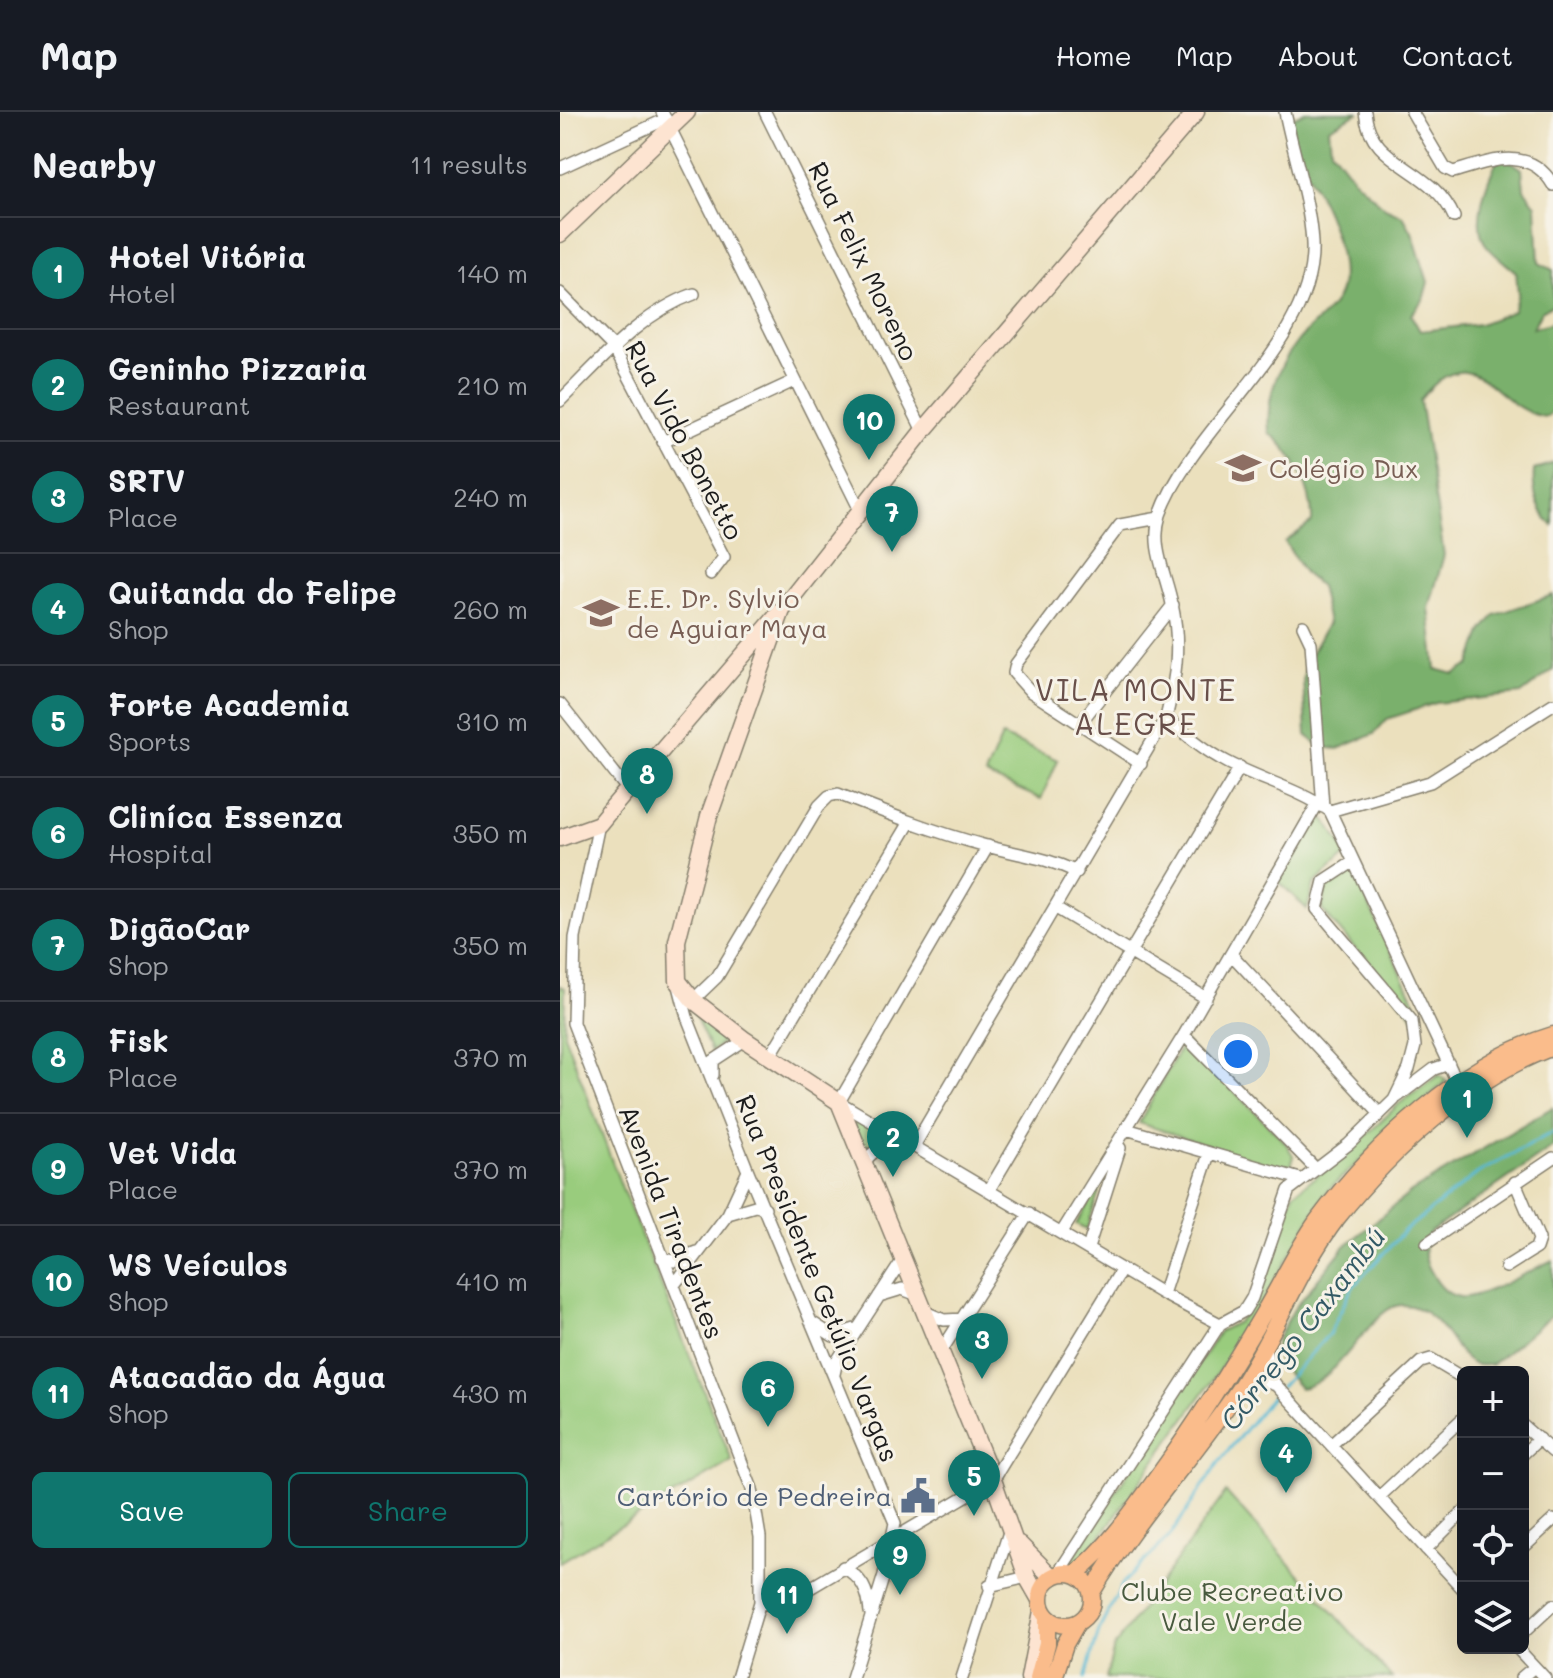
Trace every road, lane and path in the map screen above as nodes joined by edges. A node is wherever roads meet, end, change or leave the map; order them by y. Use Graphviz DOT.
graph roads {
  1 [pos="687,112"];
  2 [pos="765,112"];
  3 [pos="1196,112"];
  4 [pos="1285,112"];
  5 [pos="1365,112"];
  6 [pos="1412,112"];
  7 [pos="666,119"];
  8 [pos="560,168"];
  9 [pos="1448,170"];
  10 [pos="1553,185"];
  11 [pos="1441,193"];
  12 [pos="1454,217"];
  13 [pos="560,234"];
  14 [pos="560,293"];
  15 [pos="694,294"];
  16 [pos="614,348"];
  17 [pos="794,381"];
  18 [pos="560,401"];
  19 [pos="923,431"];
  20 [pos="663,442"];
  21 [pos="860,510"];
  22 [pos="1159,518"];
  23 [pos="1145,519"];
  24 [pos="1156,548"];
  25 [pos="711,574"];
  26 [pos="1173,605"];
  27 [pos="782,610"];
  28 [pos="1303,626"];
  29 [pos="742,659"];
  30 [pos="759,672"];
  31 [pos="560,704"];
  32 [pos="1553,704"];
  33 [pos="1166,718"];
  34 [pos="1081,722"];
  35 [pos="1141,764"];
  36 [pos="1240,767"];
  37 [pos="628,790"];
  38 [pos="1324,807"];
  39 [pos="910,822"];
  40 [pos="599,824"];
  41 [pos="560,838"];
  42 [pos="988,846"];
  43 [pos="1353,862"];
  44 [pos="1077,872"];
  45 [pos="1056,908"];
  46 [pos="1131,953"];
  47 [pos="1231,954"];
  48 [pos="678,981"];
  49 [pos="1206,998"];
  50 [pos="693,1000"];
  51 [pos="1429,1023"];
  52 [pos="1416,1031"];
  53 [pos="1184,1035"];
  54 [pos="1553,1035"];
  55 [pos="745,1040"];
  56 [pos="1553,1047"];
  57 [pos="769,1058"];
  58 [pos="1449,1064"];
  59 [pos="714,1080"];
  60 [pos="1457,1082"];
  61 [pos="1394,1100"];
  62 [pos="839,1102"];
  63 [pos="1380,1114"];
  64 [pos="1126,1129"];
  65 [pos="894,1134"];
  66 [pos="914,1146"];
  67 [pos="1209,1154"];
  68 [pos="1553,1158"];
  69 [pos="863,1162"];
  70 [pos="1315,1168"];
  71 [pos="748,1171"];
  72 [pos="1300,1179"];
  73 [pos="1515,1182"];
  74 [pos="989,1190"];
  75 [pos="765,1208"];
  76 [pos="1029,1213"];
  77 [pos="728,1214"];
  78 [pos="1062,1232"];
  79 [pos="1427,1243"];
  80 [pos="703,1247"];
  81 [pos="1088,1248"];
  82 [pos="662,1258"];
  83 [pos="902,1261"];
  84 [pos="1506,1267"];
  85 [pos="1122,1269"];
  86 [pos="674,1285"];
  87 [pos="915,1294"];
  88 [pos="1163,1294"];
  89 [pos="878,1296"];
  90 [pos="923,1311"];
  91 [pos="964,1319"];
  92 [pos="813,1323"];
  93 [pos="1220,1324"];
  94 [pos="859,1326"];
  95 [pos="1264,1344"];
  96 [pos="940,1353"];
  97 [pos="1457,1374"];
  98 [pos="834,1375"];
  99 [pos="1241,1386"];
  100 [pos="1277,1386"];
  101 [pos="1457,1424"];
  102 [pos="1529,1431"];
  103 [pos="1539,1439"];
  104 [pos="1331,1445"];
  105 [pos="1529,1448"];
  106 [pos="1553,1452"];
  107 [pos="993,1480"];
  108 [pos="1379,1497"];
  109 [pos="1457,1518"];
  110 [pos="1553,1520"];
  111 [pos="1013,1534"];
  112 [pos="893,1537"];
  113 [pos="1529,1542"];
  114 [pos="1426,1549"];
  115 [pos="843,1567"];
  116 [pos="1075,1574"];
  117 [pos="1054,1576"];
  118 [pos="1027,1577"];
  119 [pos="1457,1583"];
  120 [pos="989,1586"];
  121 [pos="1092,1592"];
  122 [pos="760,1602"];
  123 [pos="1553,1605"];
  124 [pos="1043,1609"];
  125 [pos="870,1620"];
  126 [pos="1077,1623"];
  127 [pos="1529,1627"];
  128 [pos="1522,1654"];
  129 [pos="1534,1667"];
  130 [pos="737,1678"];
  131 [pos="852,1678"];
  132 [pos="962,1678"];
  133 [pos="1029,1678"];
  134 [pos="1038,1678"];
  135 [pos="1054,1678"];
  136 [pos="1521,1678"];
  137 [pos="1545,1678"];
  1 -- 7 [label="main road"];
  2 -- 19 [label="street, Rua Felix Moreno"];
  3 -- 19 [label="main road"];
  4 -- 22 [label="street"];
  5 -- 11 [label="street"];
  6 -- 9 [label="street"];
  7 -- 8 [label="street"];
  7 -- 13 [label="main road"];
  7 -- 17 [label="street"];
  9 -- 10 [label="street"];
  9 -- 11 [label="street"];
  11 -- 12 [label="street"];
  14 -- 16 [label="street, Rua Vido Bonetto"];
  15 -- 16 [label="street"];
  16 -- 18 [label="street"];
  16 -- 20 [label="street, Rua Vido Bonetto"];
  17 -- 20 [label="street"];
  17 -- 21 [label="street"];
  19 -- 21 [label="main road"];
  20 -- 25 [label="street, Rua Vido Bonetto"];
  21 -- 27 [label="main road"];
  22 -- 23 [label="street"];
  22 -- 24 [label="street"];
  23 -- 24 [label="street"];
  23 -- 34 [label="street"];
  24 -- 26 [label="street"];
  26 -- 33 [label="street"];
  26 -- 34 [label="street"];
  27 -- 29 [label="main road"];
  27 -- 30 [label="main road"];
  28 -- 38 [label="street"];
  29 -- 30 [label="main road"];
  29 -- 37 [label="main road"];
  30 -- 48 [label="main road"];
  31 -- 37 [label="street"];
  32 -- 38 [label="street"];
  33 -- 35 [label="street"];
  33 -- 36 [label="street"];
  34 -- 35 [label="street"];
  35 -- 44 [label="street"];
  36 -- 38 [label="street"];
  36 -- 46 [label="street"];
  37 -- 40 [label="main road"];
  38 -- 43 [label="street"];
  38 -- 47 [label="street"];
  39 -- 42 [label="street"];
  39 -- 50 [label="street"];
  39 -- 57 [label="street"];
  40 -- 41 [label="main road"];
  40 -- 82 [label="street, Avenida Tiradentes"];
  42 -- 44 [label="street"];
  42 -- 62 [label="street"];
  43 -- 51 [label="street"];
  43 -- 52 [label="street"];
  44 -- 45 [label="street"];
  45 -- 46 [label="street"];
  45 -- 66 [label="street"];
  46 -- 49 [label="street"];
  46 -- 74 [label="street"];
  47 -- 49 [label="street"];
  47 -- 63 [label="street"];
  48 -- 50 [label="main road"];
  48 -- 59 [label="street, Rua Presidente Getúlio Vargas"];
  49 -- 53 [label="street"];
  50 -- 55 [label="main road"];
  51 -- 52 [label="street"];
  51 -- 58 [label="street"];
  52 -- 61 [label="street"];
  53 -- 64 [label="street"];
  53 -- 70 [label="street"];
  54 -- 60 [label="main road"];
  55 -- 57 [label="main road"];
  55 -- 59 [label="street, Rua Presidente Getúlio Vargas"];
  56 -- 95 [label="main road"];
  57 -- 62 [label="main road"];
  58 -- 60 [label="street"];
  58 -- 61 [label="street"];
  59 -- 71 [label="street, Rua Presidente Getúlio Vargas"];
  60 -- 116 [label="main road"];
  61 -- 63 [label="street"];
  62 -- 65 [label="street"];
  62 -- 69 [label="main road"];
  63 -- 70 [label="street"];
  64 -- 67 [label="street"];
  64 -- 78 [label="street"];
  64 -- 81 [label="street"];
  65 -- 66 [label="street"];
  65 -- 69 [label="street"];
  66 -- 74 [label="street"];
  67 -- 72 [label="street"];
  67 -- 88 [label="street"];
  68 -- 73 [label="street"];
  69 -- 83 [label="main road"];
  70 -- 72 [label="street"];
  71 -- 75 [label="street, Rua Presidente Getúlio Vargas"];
  71 -- 77 [label="street"];
  72 -- 93 [label="street"];
  73 -- 79 [label="street"];
  73 -- 84 [label="street"];
  74 -- 76 [label="street"];
  75 -- 77 [label="street"];
  75 -- 92 [label="street, Rua Presidente Getúlio Vargas"];
  76 -- 78 [label="street"];
  76 -- 91 [label="street"];
  77 -- 80 [label="street"];
  78 -- 81 [label="street"];
  80 -- 82 [label="street"];
  80 -- 86 [label="street"];
  81 -- 85 [label="street"];
  82 -- 86 [label="street, Avenida Tiradentes"];
  83 -- 87 [label="main road"];
  83 -- 89 [label="street"];
  85 -- 88 [label="street"];
  85 -- 107 [label="street"];
  86 -- 122 [label="street, Avenida Tiradentes"];
  87 -- 89 [label="street"];
  87 -- 90 [label="main road"];
  88 -- 93 [label="street"];
  89 -- 94 [label="street"];
  90 -- 91 [label="street"];
  90 -- 96 [label="main road"];
  91 -- 96 [label="street"];
  92 -- 94 [label="street"];
  92 -- 98 [label="street, Rua Presidente Getúlio Vargas"];
  93 -- 117 [label="street"];
  94 -- 98 [label="street"];
  95 -- 99 [label="main road"];
  95 -- 100 [label="street"];
  96 -- 107 [label="main road"];
  97 -- 104 [label="street"];
  98 -- 112 [label="street, Rua Presidente Getúlio Vargas"];
  99 -- 100 [label="street"];
  99 -- 121 [label="main road"];
  100 -- 104 [label="street"];
  101 -- 108 [label="street"];
  102 -- 103 [label="street"];
  103 -- 105 [label="street"];
  103 -- 106 [label="street"];
  104 -- 108 [label="street"];
  107 -- 111 [label="main road"];
  107 -- 112 [label="street"];
  108 -- 114 [label="street"];
  109 -- 114 [label="street"];
  110 -- 113 [label="street"];
  111 -- 117 [label="main road"];
  111 -- 118 [label="main road"];
  111 -- 120 [label="street"];
  112 -- 115 [label="street"];
  112 -- 125 [label="street"];
  114 -- 119 [label="street"];
  115 -- 122 [label="street"];
  115 -- 125 [label="street"];
  116 -- 117 [label="main road"];
  116 -- 121 [label="main road"];
  117 -- 124 [label="main road"];
  118 -- 120 [label="street"];
  118 -- 124 [label="main road"];
  120 -- 132 [label="street"];
  121 -- 126 [label="main road"];
  122 -- 130 [label="street, Avenida Tiradentes"];
  123 -- 127 [label="street"];
  124 -- 126 [label="main road"];
  124 -- 133 [label="main road"];
  124 -- 134 [label="main road"];
  125 -- 131 [label="street"];
  126 -- 135 [label="main road"];
  128 -- 129 [label="street"];
  129 -- 136 [label="street"];
  129 -- 137 [label="street"];
}
